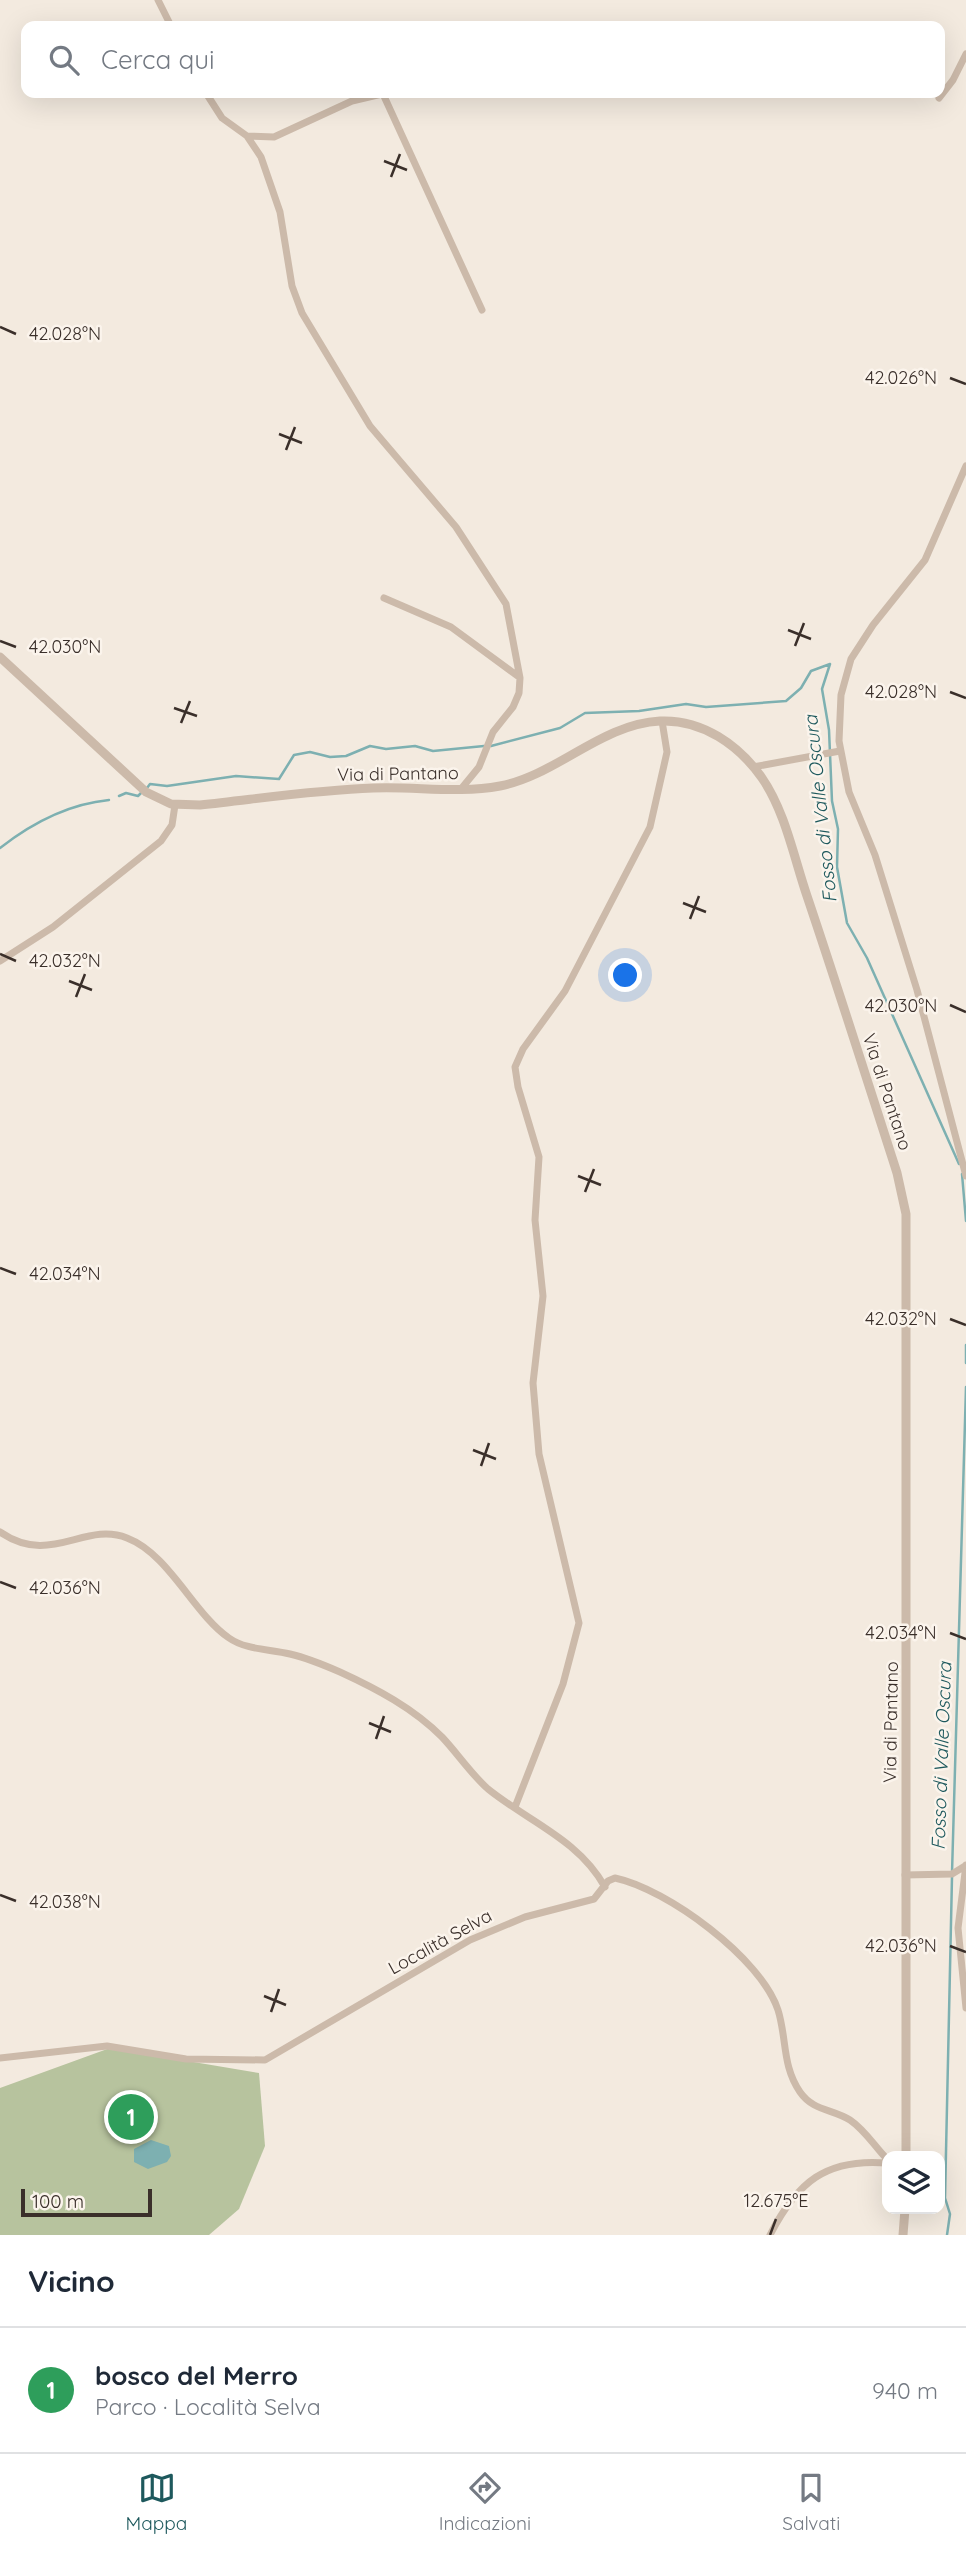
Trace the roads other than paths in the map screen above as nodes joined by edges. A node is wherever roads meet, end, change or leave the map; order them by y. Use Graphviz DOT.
graph roads {
  1 [pos="158,0"];
  2 [pos="169,21"];
  3 [pos="966,54"];
  4 [pos="945,90"];
  5 [pos="209,98"];
  6 [pos="364,98"];
  7 [pos="386,98"];
  8 [pos="247,136"];
  9 [pos="482,310"];
  10 [pos="966,466"];
  11 [pos="384,598"];
  12 [pos="0,657"];
  13 [pos="520,678"];
  14 [pos="662,721"];
  15 [pos="840,751"];
  16 [pos="753,766"];
  17 [pos="461,789"];
  18 [pos="175,805"];
  19 [pos="0,961"];
  20 [pos="966,1176"];
  21 [pos="0,1532"];
  22 [pos="515,1807"];
  23 [pos="966,1865"];
  24 [pos="905,1875"];
  25 [pos="605,1887"];
  26 [pos="966,2008"];
  27 [pos="0,2058"];
  28 [pos="906,2151"];
  29 [pos="882,2155"];
  30 [pos="882,2161"];
  31 [pos="905,2214"];
  32 [pos="770,2235"];
  33 [pos="903,2235"];
  1 -- 2 [label="street"];
  3 -- 4 [label="street"];
  5 -- 8 [label="street"];
  6 -- 8 [label="street"];
  7 -- 9 [label="street"];
  8 -- 13 [label="street"];
  10 -- 15 [label="street"];
  11 -- 13 [label="street"];
  12 -- 18 [label="street, Via di Pantano"];
  13 -- 17 [label="street"];
  14 -- 16 [label="street, Via di Pantano"];
  14 -- 17 [label="street, Via di Pantano"];
  14 -- 22 [label="street"];
  15 -- 16 [label="street"];
  15 -- 20 [label="street"];
  16 -- 24 [label="street, Via di Pantano"];
  17 -- 18 [label="street, Via di Pantano"];
  18 -- 19 [label="street"];
  21 -- 22 [label="street"];
  22 -- 25 [label="street"];
  23 -- 24 [label="street"];
  23 -- 26 [label="street"];
  24 -- 28 [label="street, Via di Pantano"];
  25 -- 27 [label="street, Località Selva"];
  25 -- 29 [label="street, Località Selva"];
  30 -- 32 [label="street"];
  31 -- 33 [label="street"];
}
